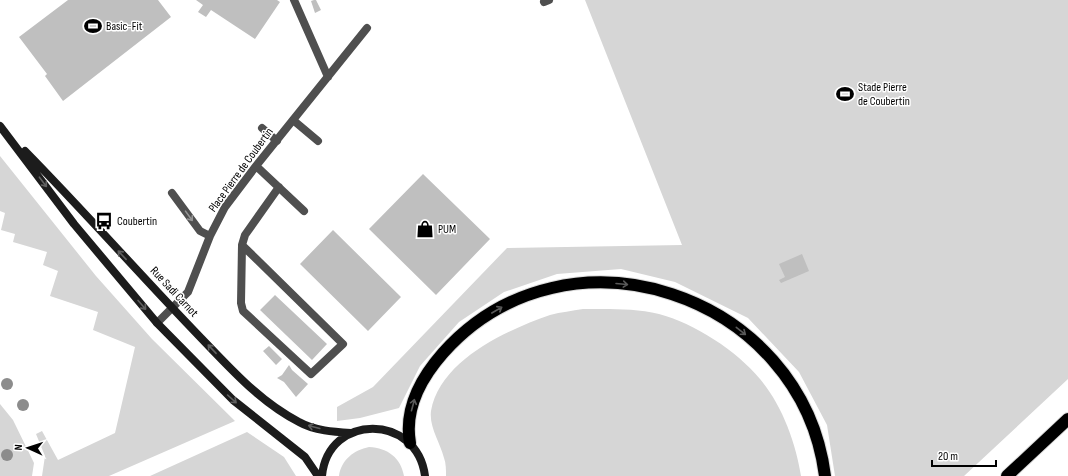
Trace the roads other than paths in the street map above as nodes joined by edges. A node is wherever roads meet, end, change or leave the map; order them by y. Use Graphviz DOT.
graph roads {
  1 [pos="294,0"];
  2 [pos="367,28"];
  3 [pos="328,77"];
  4 [pos="293,120"];
  5 [pos="1,127"];
  6 [pos="262,128"];
  7 [pos="277,141"];
  8 [pos="318,142"];
  9 [pos="256,166"];
  10 [pos="279,187"];
  11 [pos="172,193"];
  12 [pos="304,211"];
  13 [pos="210,236"];
  14 [pos="242,245"];
  15 [pos="172,309"];
  16 [pos="157,323"];
  17 [pos="1068,419"];
  18 [pos="352,433"];
  19 [pos="410,443"];
  20 [pos="318,476"];
  21 [pos="322,476"];
  22 [pos="425,476"];
  23 [pos="825,476"];
  24 [pos="1007,476"];
  1 -- 3 [label="lane"];
  2 -- 3 [label="lane, Place Pierre de Coubertin"];
  3 -- 4 [label="lane, Place Pierre de Coubertin"];
  4 -- 7 [label="lane, Place Pierre de Coubertin"];
  4 -- 8 [label="lane"];
  15 -- 5 [label="main road, Rue Sadi Carnot, one-way"];
  5 -- 16 [label="main road, Rue Sadi Carnot, one-way"];
  6 -- 7 [label="lane"];
  7 -- 9 [label="lane, Place Pierre de Coubertin"];
  9 -- 10 [label="lane"];
  9 -- 13 [label="lane, Place Pierre de Coubertin"];
  10 -- 12 [label="lane"];
  10 -- 14 [label="lane"];
  11 -- 13 [label="lane, one-way"];
  13 -- 15 [label="lane, Place Pierre de Coubertin"];
  14 -- 14 [label="lane"];
  15 -- 16 [label="lane, Place Pierre de Coubertin"];
  18 -- 15 [label="main road, Rue Sadi Carnot, one-way"];
  16 -- 20 [label="main road, Rue Sadi Carnot, one-way"];
  17 -- 24 [label="highway"];
  18 -- 19 [label="main road"];
  18 -- 21 [label="main road"];
  19 -- 22 [label="main road"];
  19 -- 23 [label="highway, one-way"];
}
